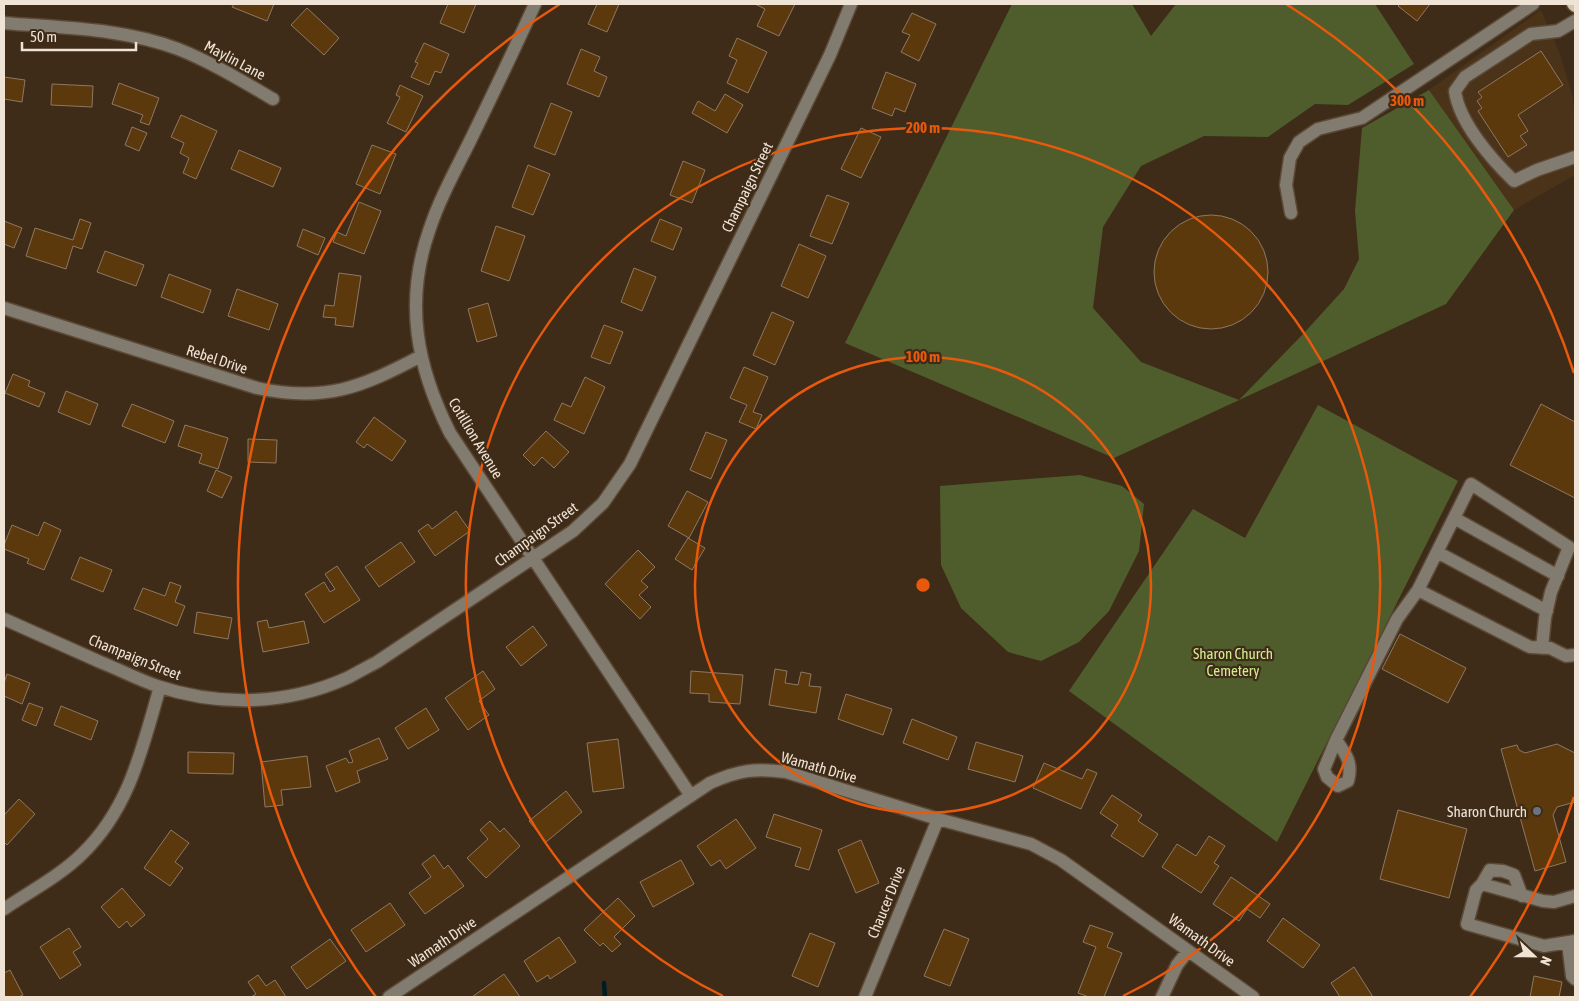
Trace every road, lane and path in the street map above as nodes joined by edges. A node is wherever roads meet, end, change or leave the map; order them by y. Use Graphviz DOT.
graph roads {
  1 [pos="534,4"];
  2 [pos="851,4"];
  3 [pos="1533,4"];
  4 [pos="1575,21"];
  5 [pos="4,23"];
  6 [pos="273,99"];
  7 [pos="1575,157"];
  8 [pos="1291,213"];
  9 [pos="4,308"];
  10 [pos="421,356"];
  11 [pos="1454,518"];
  12 [pos="1437,552"];
  13 [pos="534,558"];
  14 [pos="1558,576"];
  15 [pos="1418,590"];
  16 [pos="1547,611"];
  17 [pos="4,619"];
  18 [pos="1542,648"];
  19 [pos="1575,655"];
  20 [pos="160,687"];
  21 [pos="1336,740"];
  22 [pos="691,796"];
  23 [pos="938,819"];
  24 [pos="1482,884"];
  25 [pos="1522,896"];
  26 [pos="1575,896"];
  27 [pos="4,909"];
  28 [pos="1572,942"];
  29 [pos="1188,951"];
  30 [pos="1575,979"];
  31 [pos="389,997"];
  32 [pos="865,997"];
  33 [pos="1162,997"];
  34 [pos="1253,997"];
  1 -- 10 [label="street, Cotillion Avenue"];
  2 -- 13 [label="street, Champaign Street"];
  3 -- 8 [label="street"];
  4 -- 7 [label="street"];
  5 -- 6 [label="street, Maylin Lane"];
  9 -- 10 [label="street, Rebel Drive"];
  10 -- 13 [label="street, Cotillion Avenue"];
  11 -- 12 [label="street"];
  11 -- 14 [label="street"];
  11 -- 14 [label="street"];
  12 -- 15 [label="street"];
  12 -- 16 [label="street"];
  13 -- 20 [label="street, Champaign Street"];
  13 -- 22 [label="street, Cotillion Avenue"];
  14 -- 16 [label="street"];
  15 -- 18 [label="street"];
  15 -- 21 [label="street"];
  16 -- 18 [label="street"];
  17 -- 20 [label="street, Champaign Street"];
  18 -- 19 [label="street"];
  20 -- 27 [label="street"];
  22 -- 23 [label="street, Wamath Drive"];
  22 -- 31 [label="street, Wamath Drive"];
  23 -- 29 [label="street, Wamath Drive"];
  23 -- 32 [label="street, Chaucer Drive"];
  24 -- 25 [label="street"];
  24 -- 25 [label="street"];
  24 -- 28 [label="street"];
  25 -- 26 [label="street"];
  28 -- 30 [label="street"];
  29 -- 33 [label="street"];
  29 -- 34 [label="street, Wamath Drive"];
}
